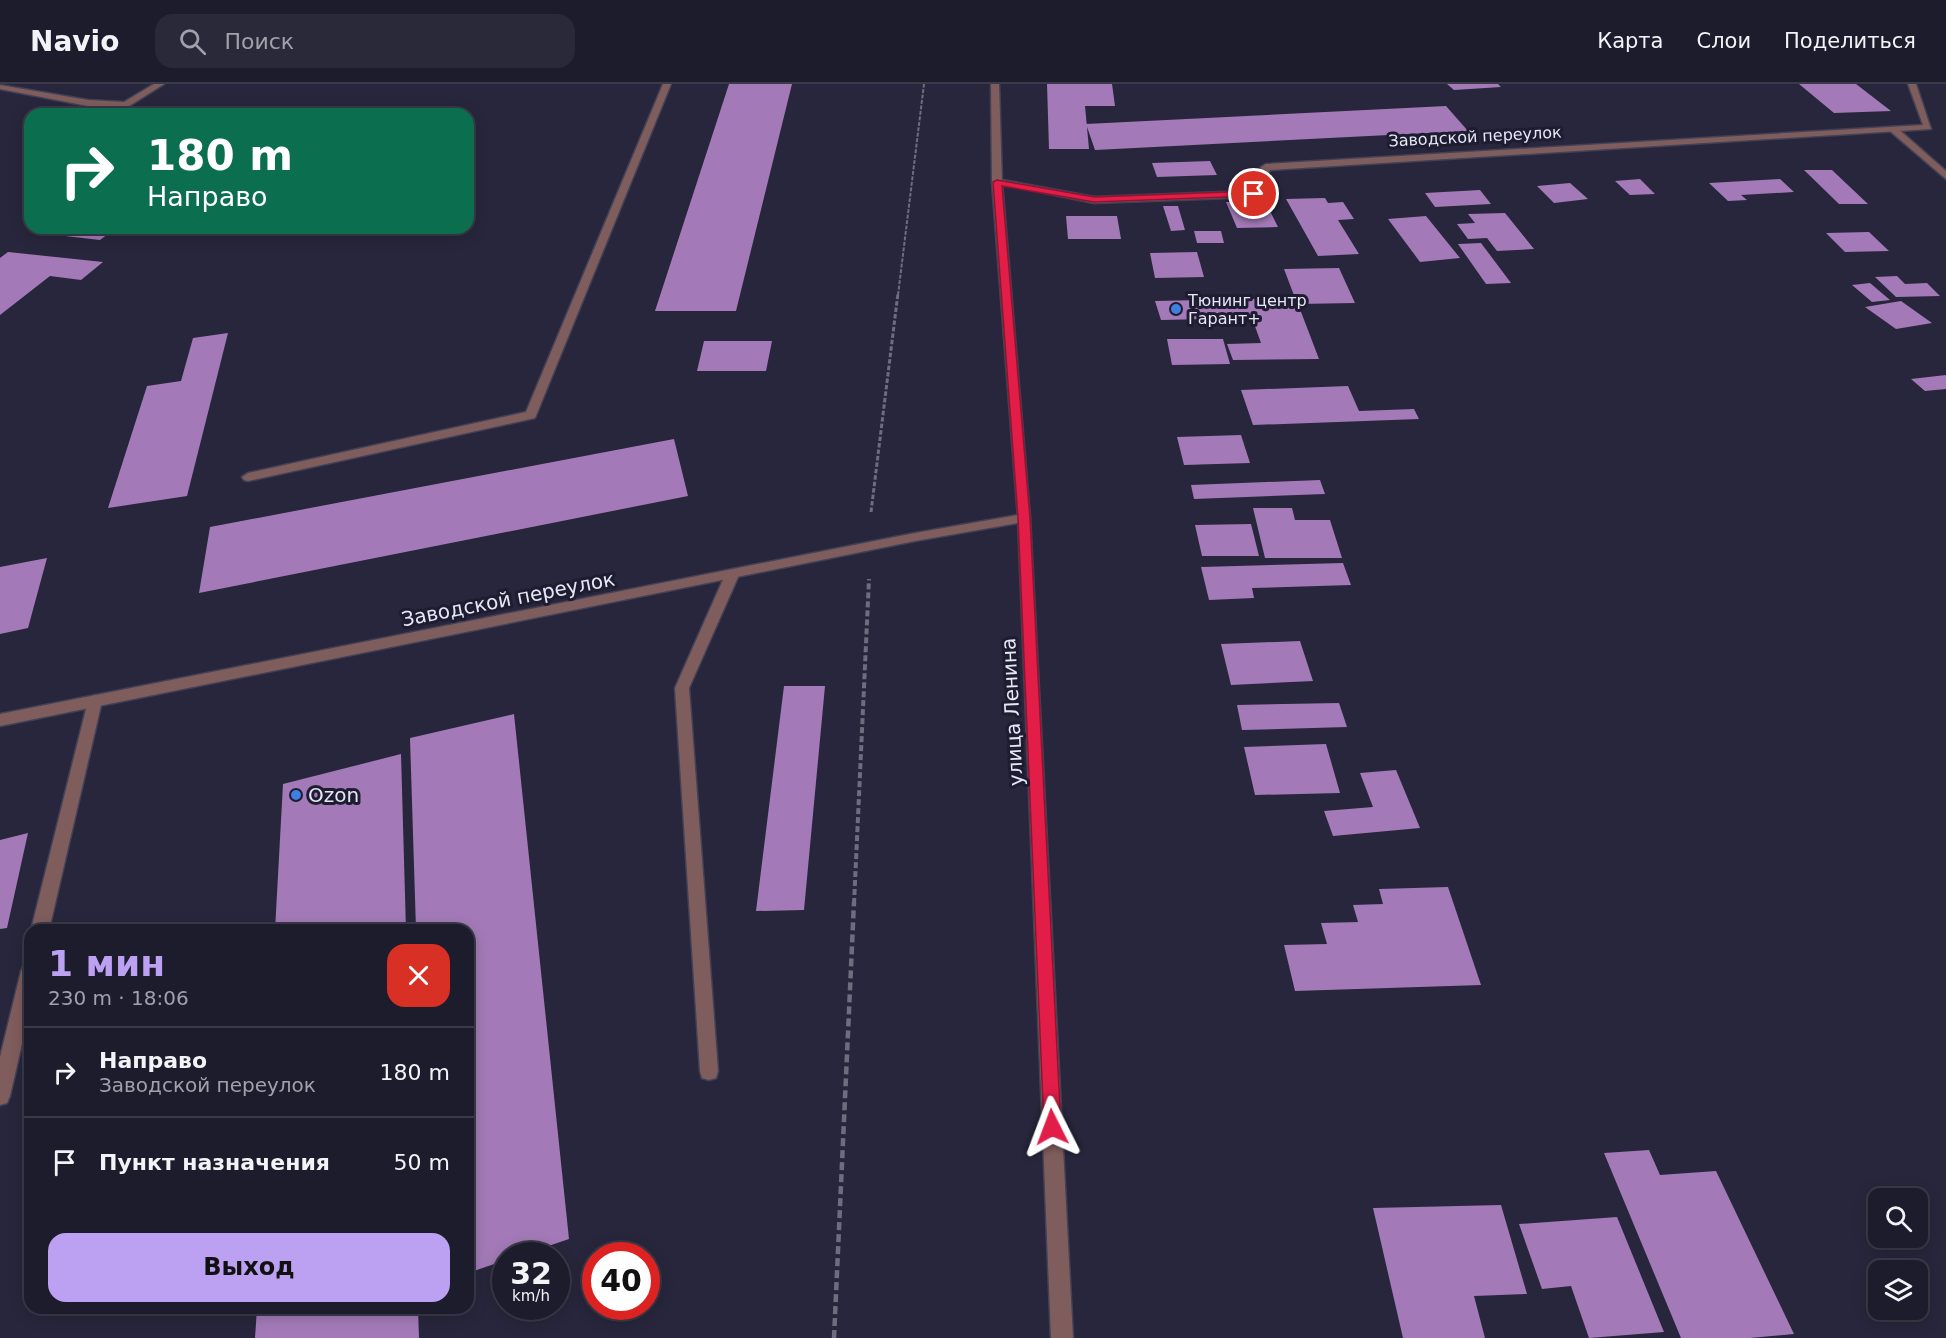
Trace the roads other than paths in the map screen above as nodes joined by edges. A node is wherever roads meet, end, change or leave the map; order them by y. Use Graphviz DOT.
graph roads {
  1 [pos="160,84"];
  2 [pos="667,84"];
  3 [pos="995,84"];
  4 [pos="1912,84"];
  5 [pos="0,87"];
  6 [pos="1893,129"];
  7 [pos="1946,176"];
  8 [pos="997,182"];
  9 [pos="248,477"];
  10 [pos="1024,518"];
  11 [pos="732,575"];
  12 [pos="95,701"];
  13 [pos="0,720"];
  14 [pos="41,924"];
  15 [pos="24,996"];
  16 [pos="709,1071"];
  17 [pos="0,1096"];
  18 [pos="1062,1338"];
  1 -- 5 [label="street"];
  2 -- 9 [label="street"];
  3 -- 8 [label="street, улица Ленина"];
  4 -- 6 [label="street, Заводской переулок"];
  6 -- 7 [label="street"];
  6 -- 8 [label="street, Заводской переулок"];
  8 -- 10 [label="street, улица Ленина"];
  10 -- 11 [label="street, Заводской переулок"];
  10 -- 18 [label="street, улица Ленина"];
  11 -- 12 [label="street, Заводской переулок"];
  11 -- 16 [label="street"];
  12 -- 13 [label="street, Заводской переулок"];
  12 -- 14 [label="street"];
  15 -- 17 [label="street"];
}
